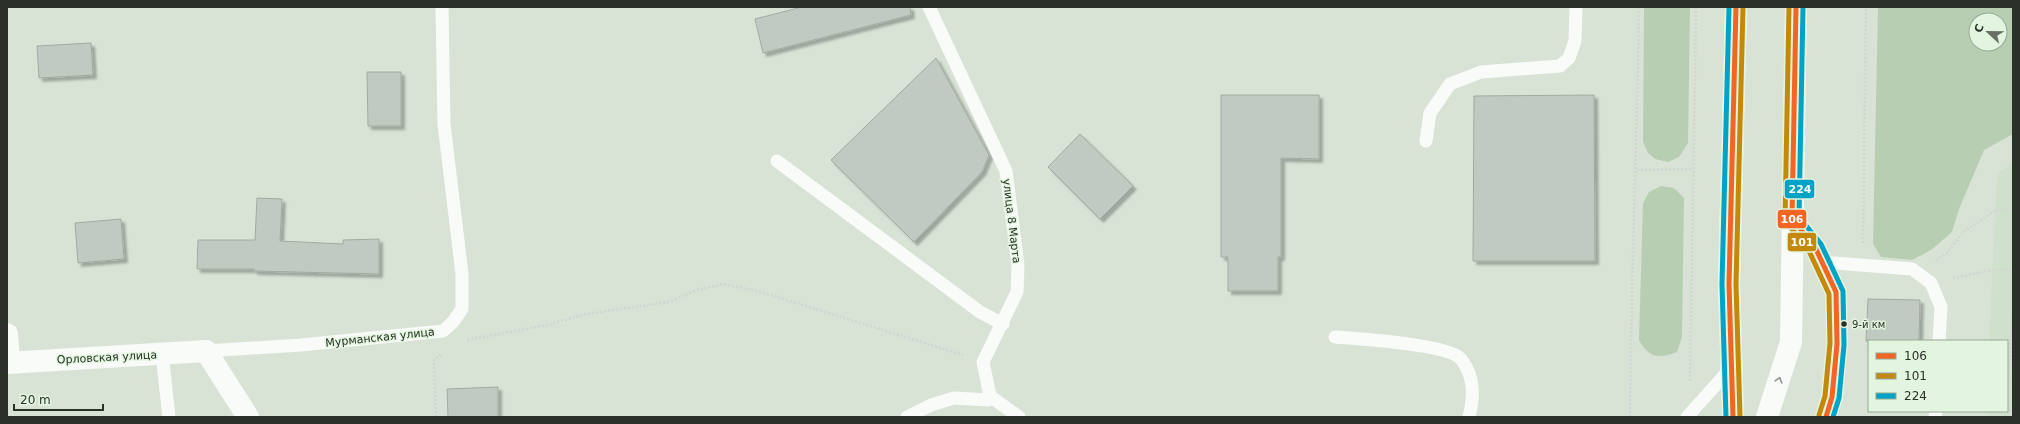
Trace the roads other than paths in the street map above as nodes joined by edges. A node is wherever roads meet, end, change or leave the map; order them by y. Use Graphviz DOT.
graph roads {
  1 [pos="442,7"];
  2 [pos="929,7"];
  3 [pos="1576,7"];
  4 [pos="1736,7"];
  5 [pos="1796,7"];
  6 [pos="1426,141"];
  7 [pos="777,161"];
  8 [pos="1792,219"];
  9 [pos="1822,262"];
  10 [pos="1002,324"];
  11 [pos="7,334"];
  12 [pos="1335,337"];
  13 [pos="1939,340"];
  14 [pos="206,351"];
  15 [pos="162,354"];
  16 [pos="8,363"];
  17 [pos="1731,368"];
  18 [pos="990,396"];
  19 [pos="1689,416"];
  20 [pos="169,417"];
  21 [pos="248,417"];
  22 [pos="907,417"];
  23 [pos="1019,417"];
  24 [pos="1469,417"];
  25 [pos="1733,417"];
  26 [pos="1767,417"];
  27 [pos="1826,417"];
  1 -- 14 [label="lane, Мурманская улица"];
  2 -- 10 [label="lane, улица 8 Марта"];
  3 -- 6 [label="lane"];
  4 -- 17 [label="main road"];
  5 -- 8 [label="main road"];
  7 -- 10 [label="lane"];
  8 -- 9 [label="lane"];
  26 -- 8 [label="main road, one-way"];
  9 -- 13 [label="lane"];
  9 -- 27 [label="lane"];
  10 -- 18 [label="lane, улица 8 Марта"];
  11 -- 16 [label="main road"];
  12 -- 24 [label="lane"];
  14 -- 15 [label="main road, Орловская улица"];
  14 -- 21 [label="main road"];
  15 -- 16 [label="main road, Орловская улица"];
  15 -- 20 [label="lane"];
  17 -- 19 [label="lane"];
  17 -- 25 [label="main road"];
  18 -- 22 [label="lane"];
  18 -- 23 [label="lane"];
}
